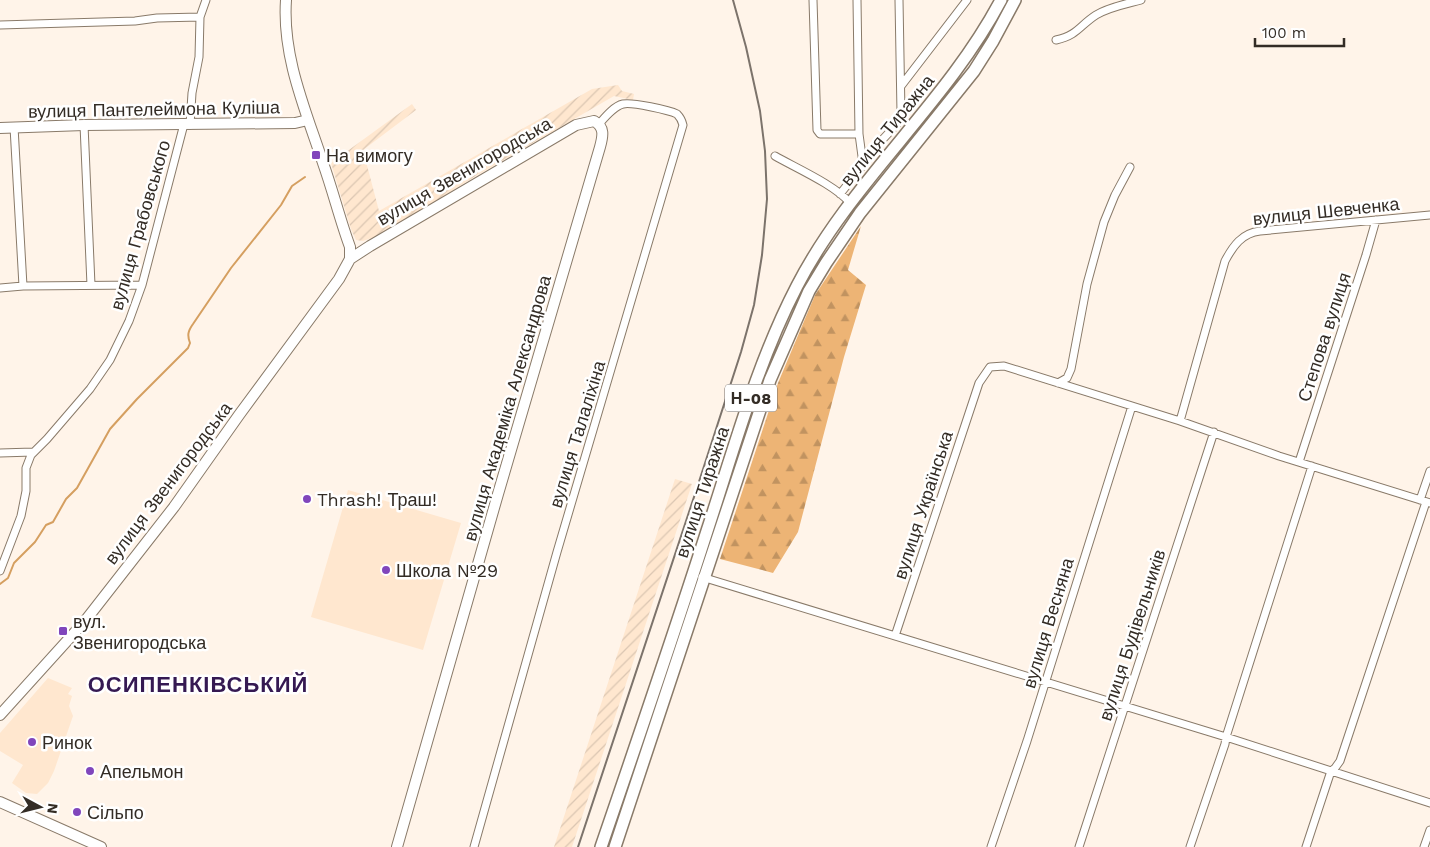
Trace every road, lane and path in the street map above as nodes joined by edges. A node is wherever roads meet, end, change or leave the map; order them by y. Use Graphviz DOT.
graph roads {
  1 [pos="206,0"];
  2 [pos="286,0"];
  3 [pos="813,0"];
  4 [pos="857,0"];
  5 [pos="899,0"];
  6 [pos="967,0"];
  7 [pos="1001,0"];
  8 [pos="1016,0"];
  9 [pos="1141,0"];
  10 [pos="200,17"];
  11 [pos="0,25"];
  12 [pos="1056,40"];
  13 [pos="901,86"];
  14 [pos="308,120"];
  15 [pos="187,124"];
  16 [pos="599,124"];
  17 [pos="84,125"];
  18 [pos="14,127"];
  19 [pos="0,128"];
  20 [pos="859,134"];
  21 [pos="775,156"];
  22 [pos="863,164"];
  23 [pos="1130,167"];
  24 [pos="840,194"];
  25 [pos="850,203"];
  26 [pos="860,213"];
  27 [pos="1430,215"];
  28 [pos="1376,220"];
  29 [pos="350,259"];
  30 [pos="91,285"];
  31 [pos="142,285"];
  32 [pos="23,286"];
  33 [pos="0,288"];
  34 [pos="1058,383"];
  35 [pos="1132,406"];
  36 [pos="1180,421"];
  37 [pos="1214,432"];
  38 [pos="33,452"];
  39 [pos="0,453"];
  40 [pos="1299,462"];
  41 [pos="1312,466"];
  42 [pos="1430,470"];
  43 [pos="1425,502"];
  44 [pos="0,570"];
  45 [pos="693,575"];
  46 [pos="705,578"];
  47 [pos="895,636"];
  48 [pos="1045,682"];
  49 [pos="1124,707"];
  50 [pos="0,715"];
  51 [pos="1226,737"];
  52 [pos="1331,771"];
  53 [pos="0,802"];
  54 [pos="1430,803"];
  55 [pos="1430,830"];
  56 [pos="101,847"];
  57 [pos="397,847"];
  58 [pos="474,847"];
  59 [pos="601,847"];
  60 [pos="615,847"];
  61 [pos="991,847"];
  62 [pos="1079,847"];
  63 [pos="1190,847"];
  64 [pos="1306,847"];
  65 [pos="1424,847"];
  1 -- 10 [label="street, вулиця Грабовського"];
  2 -- 14 [label="street"];
  3 -- 20 [label="street"];
  4 -- 20 [label="street"];
  5 -- 13 [label="street"];
  6 -- 13 [label="street"];
  7 -- 25 [label="main road, вулиця Тиражна / Н-08"];
  8 -- 26 [label="main road, вулиця Тиражна / Н-08"];
  9 -- 12 [label="street"];
  10 -- 11 [label="street"];
  10 -- 15 [label="street, вулиця Грабовського"];
  13 -- 22 [label="street"];
  14 -- 15 [label="street, вулиця Пантелеймона Куліша"];
  14 -- 29 [label="street"];
  15 -- 17 [label="street, вулиця Пантелеймона Куліша"];
  15 -- 31 [label="street, вулиця Грабовського"];
  16 -- 29 [label="street, вулиця Звенигородська"];
  16 -- 57 [label="street, вулиця Академіка Александрова"];
  16 -- 58 [label="street, вулиця Талаліхіна"];
  17 -- 18 [label="street, вулиця Пантелеймона Куліша"];
  17 -- 30 [label="street"];
  18 -- 19 [label="street, вулиця Пантелеймона Куліша"];
  18 -- 32 [label="street"];
  20 -- 22 [label="street"];
  21 -- 24 [label="street"];
  22 -- 24 [label="street"];
  23 -- 34 [label="street"];
  24 -- 25 [label="street"];
  25 -- 26 [label="main road"];
  25 -- 45 [label="main road, вулиця Тиражна / Н-08"];
  26 -- 46 [label="main road, вулиця Тиражна / Н-08"];
  27 -- 28 [label="street, вулиця Шевченка"];
  28 -- 36 [label="street, вулиця Шевченка"];
  28 -- 40 [label="street, Степова вулиця"];
  29 -- 50 [label="street, вулиця Звенигородська"];
  30 -- 31 [label="street"];
  30 -- 32 [label="street"];
  31 -- 38 [label="street, вулиця Грабовського"];
  32 -- 33 [label="street"];
  34 -- 35 [label="street"];
  34 -- 47 [label="street, вулиця Українська"];
  35 -- 36 [label="street"];
  35 -- 48 [label="street, вулиця Весняна"];
  36 -- 37 [label="street"];
  37 -- 40 [label="street"];
  37 -- 49 [label="street, вулиця Будівельників"];
  38 -- 39 [label="street"];
  38 -- 44 [label="street"];
  40 -- 41 [label="street"];
  41 -- 43 [label="street"];
  41 -- 51 [label="street"];
  42 -- 43 [label="street"];
  43 -- 52 [label="street"];
  45 -- 46 [label="street"];
  45 -- 59 [label="main road, вулиця Тиражна / Н-08"];
  46 -- 47 [label="street"];
  46 -- 60 [label="main road, вулиця Тиражна / Н-08"];
  47 -- 48 [label="street"];
  48 -- 49 [label="street"];
  48 -- 61 [label="street, вулиця Весняна"];
  49 -- 51 [label="street"];
  49 -- 62 [label="street, вулиця Будівельників"];
  51 -- 52 [label="street"];
  51 -- 63 [label="street"];
  52 -- 54 [label="street"];
  52 -- 64 [label="street"];
  53 -- 56 [label="street"];
  55 -- 65 [label="street"];
}
